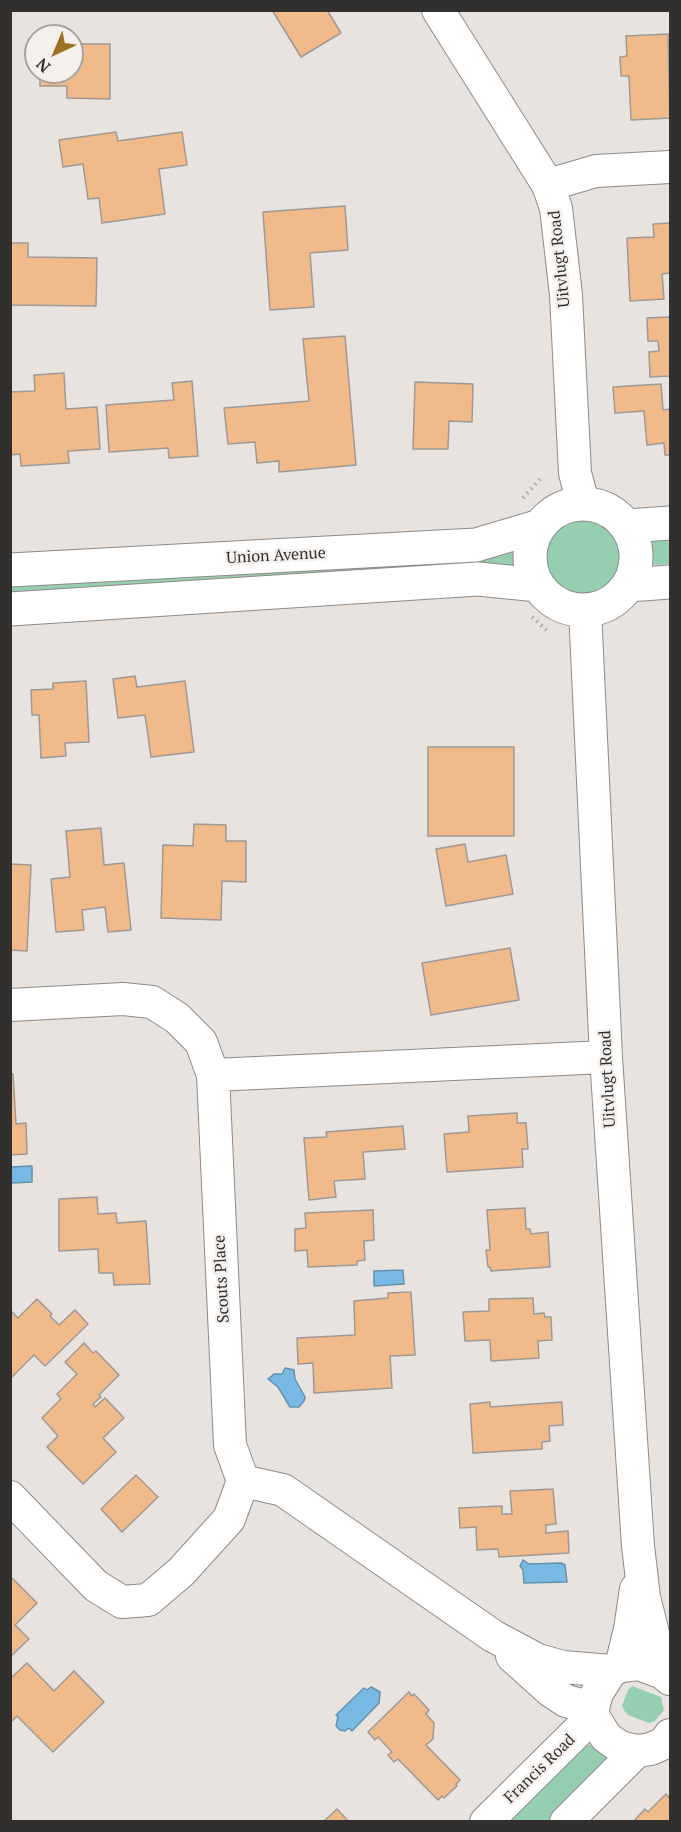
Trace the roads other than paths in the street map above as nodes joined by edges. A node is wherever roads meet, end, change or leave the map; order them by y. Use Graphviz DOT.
graph roads {
  1 [pos="438,10"];
  2 [pos="670,167"];
  3 [pos="548,186"];
  4 [pos="583,503"];
  5 [pos="530,513"];
  6 [pos="670,523"];
  7 [pos="627,526"];
  8 [pos="10,570"];
  9 [pos="670,582"];
  10 [pos="628,585"];
  11 [pos="531,598"];
  12 [pos="10,609"];
  13 [pos="585,610"];
  14 [pos="10,1005"];
  15 [pos="606,1057"];
  16 [pos="213,1075"];
  17 [pos="243,1481"];
  18 [pos="10,1497"];
  19 [pos="638,1546"];
  20 [pos="493,1636"];
  21 [pos="616,1669"];
  22 [pos="667,1676"];
  23 [pos="593,1712"];
  24 [pos="660,1744"];
  25 [pos="486,1821"];
  26 [pos="566,1821"];
  1 -- 3 [label="street, Uitvlugt Road"];
  2 -- 3 [label="street"];
  3 -- 4 [label="street, Uitvlugt Road"];
  4 -- 5 [label="street"];
  4 -- 7 [label="street"];
  5 -- 8 [label="street, Union Avenue"];
  5 -- 11 [label="street"];
  6 -- 7 [label="street"];
  7 -- 10 [label="street"];
  9 -- 10 [label="street"];
  10 -- 13 [label="street"];
  11 -- 12 [label="street"];
  11 -- 13 [label="street"];
  13 -- 15 [label="street, Uitvlugt Road"];
  14 -- 16 [label="street, Scouts Place"];
  15 -- 16 [label="street"];
  15 -- 19 [label="street, Uitvlugt Road"];
  16 -- 17 [label="street, Scouts Place"];
  17 -- 18 [label="street"];
  17 -- 20 [label="street"];
  19 -- 21 [label="street, Uitvlugt Road"];
  19 -- 22 [label="street, Uitvlugt Road"];
  20 -- 21 [label="street"];
  20 -- 23 [label="street"];
  21 -- 22 [label="street"];
  21 -- 23 [label="street, Uitvlugt Road"];
  23 -- 24 [label="street"];
  23 -- 25 [label="street, Francis Road"];
  24 -- 26 [label="street"];
}
